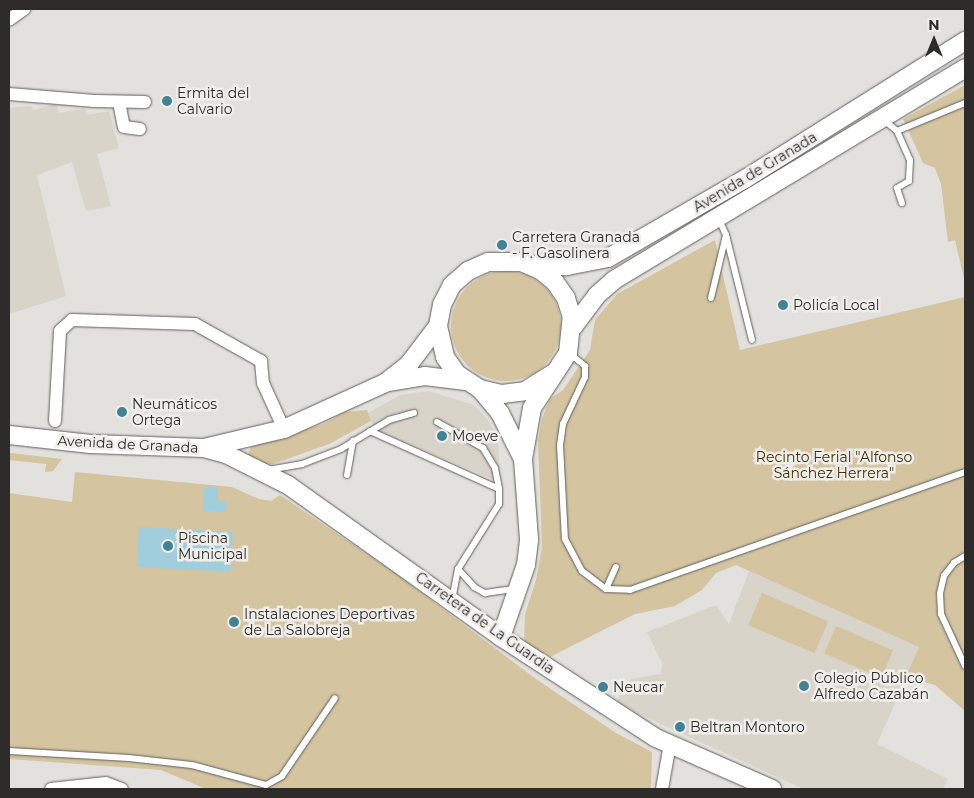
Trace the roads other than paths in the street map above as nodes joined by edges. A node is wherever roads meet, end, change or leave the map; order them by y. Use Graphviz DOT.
graph roads {
  1 [pos="24,9"];
  2 [pos="9,20"];
  3 [pos="965,41"];
  4 [pos="965,68"];
  5 [pos="9,94"];
  6 [pos="119,102"];
  7 [pos="145,102"];
  8 [pos="965,104"];
  9 [pos="881,117"];
  10 [pos="140,129"];
  11 [pos="897,131"];
  12 [pos="902,203"];
  13 [pos="718,218"];
  14 [pos="726,235"];
  15 [pos="531,265"];
  16 [pos="711,298"];
  17 [pos="438,326"];
  18 [pos="573,327"];
  19 [pos="752,340"];
  20 [pos="568,353"];
  21 [pos="554,373"];
  22 [pos="385,382"];
  23 [pos="473,385"];
  24 [pos="414,413"];
  25 [pos="55,421"];
  26 [pos="437,422"];
  27 [pos="284,429"];
  28 [pos="370,432"];
  29 [pos="9,435"];
  30 [pos="353,441"];
  31 [pos="204,448"];
  32 [pos="522,459"];
  33 [pos="257,472"];
  34 [pos="965,472"];
  35 [pos="347,475"];
  36 [pos="499,489"];
  37 [pos="965,556"];
  38 [pos="616,567"];
  39 [pos="458,569"];
  40 [pos="520,587"];
  41 [pos="606,589"];
  42 [pos="452,601"];
  43 [pos="501,637"];
  44 [pos="965,666"];
  45 [pos="335,698"];
  46 [pos="670,744"];
  47 [pos="9,751"];
  48 [pos="51,789"];
  49 [pos="122,789"];
  50 [pos="662,789"];
  51 [pos="772,789"];
  1 -- 2 [label="street"];
  3 -- 15 [label="street, Avenida de Granada"];
  4 -- 9 [label="street, Avenida de Granada"];
  5 -- 6 [label="street"];
  6 -- 7 [label="street"];
  6 -- 10 [label="street"];
  8 -- 11 [label="lane"];
  9 -- 11 [label="lane"];
  9 -- 13 [label="street, Avenida de Granada"];
  11 -- 12 [label="lane"];
  13 -- 14 [label="lane"];
  13 -- 18 [label="street, Avenida de Granada"];
  14 -- 16 [label="lane"];
  14 -- 19 [label="lane"];
  15 -- 17 [label="street"];
  15 -- 18 [label="street"];
  17 -- 22 [label="street, Avenida de Granada"];
  17 -- 23 [label="street"];
  18 -- 20 [label="street"];
  20 -- 21 [label="street"];
  20 -- 41 [label="lane"];
  21 -- 23 [label="street"];
  21 -- 32 [label="street"];
  22 -- 23 [label="street, Avenida de Granada"];
  22 -- 27 [label="street, Avenida de Granada"];
  23 -- 32 [label="street"];
  24 -- 28 [label="lane"];
  25 -- 27 [label="street"];
  26 -- 36 [label="lane"];
  27 -- 31 [label="street, Avenida de Granada"];
  28 -- 30 [label="lane"];
  28 -- 36 [label="lane"];
  29 -- 31 [label="street, Avenida de Granada"];
  30 -- 33 [label="lane"];
  30 -- 35 [label="lane"];
  31 -- 33 [label="street, Carretera de La Guardia"];
  32 -- 40 [label="street"];
  33 -- 42 [label="street, Carretera de La Guardia"];
  34 -- 41 [label="lane"];
  36 -- 39 [label="lane"];
  37 -- 44 [label="lane"];
  38 -- 41 [label="lane"];
  39 -- 40 [label="lane"];
  39 -- 42 [label="lane"];
  40 -- 43 [label="street"];
  42 -- 43 [label="street, Carretera de La Guardia"];
  43 -- 46 [label="street, Carretera de La Guardia"];
  45 -- 47 [label="lane"];
  46 -- 50 [label="street"];
  46 -- 51 [label="street, Carretera de La Guardia"];
  48 -- 49 [label="street"];
}
